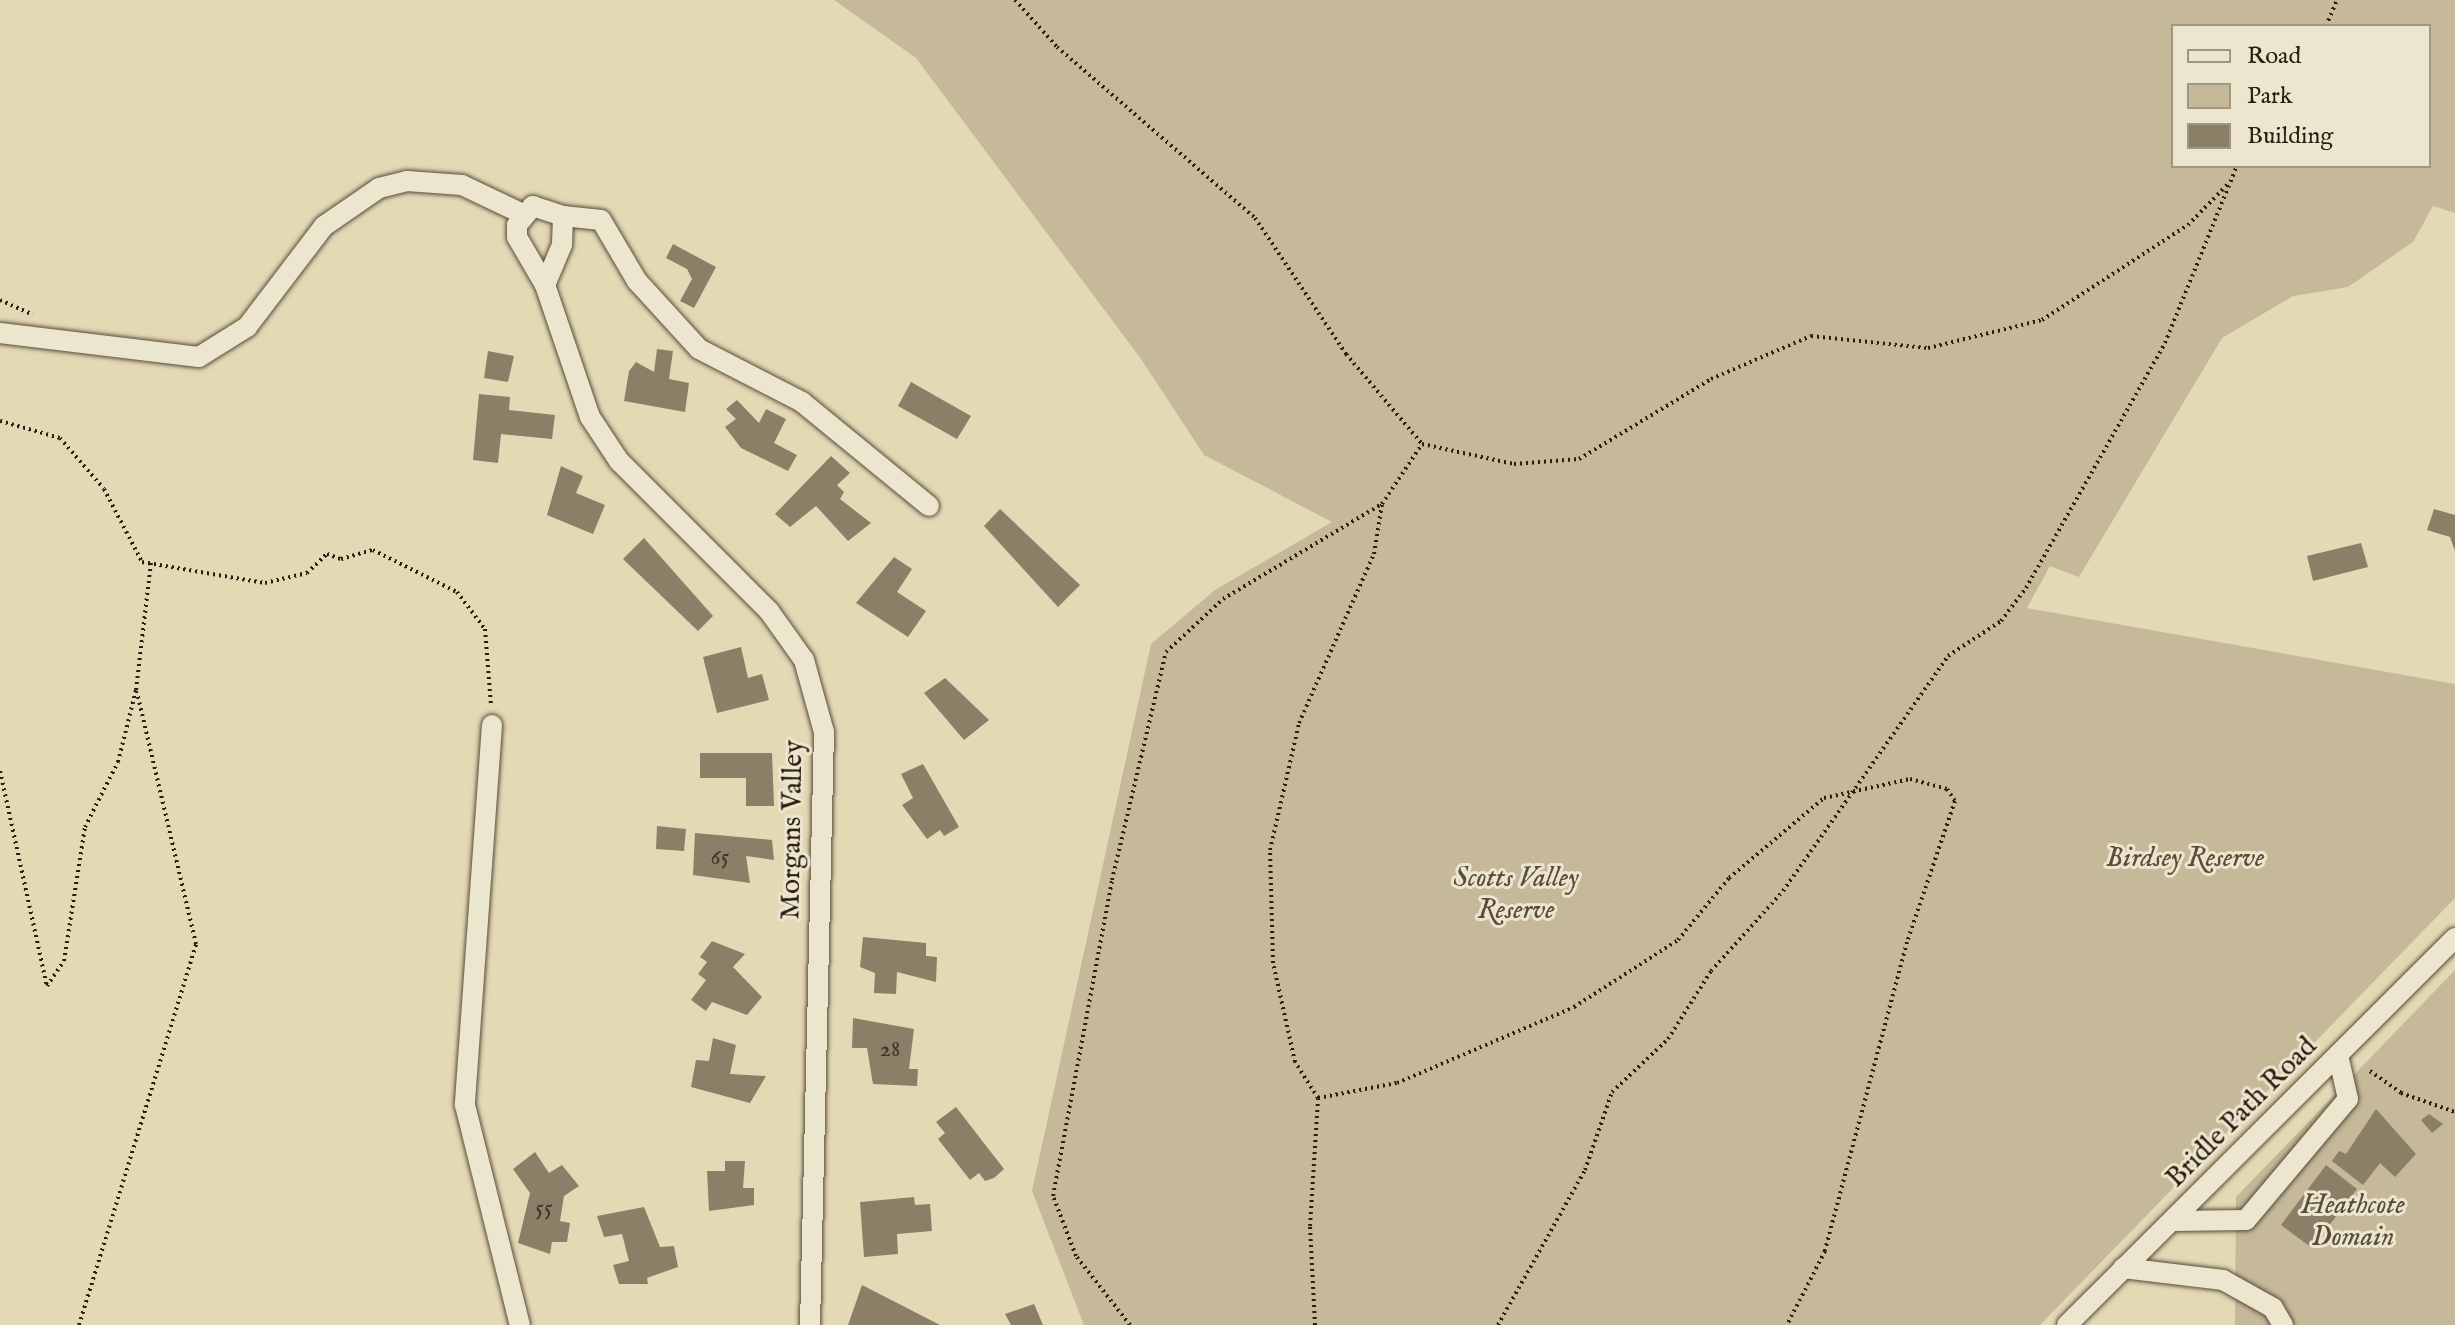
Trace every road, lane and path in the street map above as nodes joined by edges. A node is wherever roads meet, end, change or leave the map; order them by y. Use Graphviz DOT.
graph roads {
  1 [pos="1015,0"];
  2 [pos="2337,0"];
  3 [pos="2327,24"];
  4 [pos="2236,168"];
  5 [pos="2228,184"];
  6 [pos="523,214"];
  7 [pos="563,216"];
  8 [pos="545,285"];
  9 [pos="0,333"];
  10 [pos="0,421"];
  11 [pos="1422,444"];
  12 [pos="1382,504"];
  13 [pos="929,506"];
  14 [pos="151,563"];
  15 [pos="136,690"];
  16 [pos="492,725"];
  17 [pos="0,771"];
  18 [pos="1849,792"];
  19 [pos="2455,938"];
  20 [pos="2338,1055"];
  21 [pos="2370,1071"];
  22 [pos="1318,1098"];
  23 [pos="2455,1112"];
  24 [pos="2174,1221"];
  25 [pos="2123,1268"];
  26 [pos="79,1325"];
  27 [pos="520,1325"];
  28 [pos="810,1325"];
  29 [pos="1130,1325"];
  30 [pos="1315,1325"];
  31 [pos="1498,1325"];
  32 [pos="1787,1325"];
  33 [pos="2067,1325"];
  34 [pos="2283,1325"];
  1 -- 11 [label="path"];
  2 -- 3 [label="path"];
  4 -- 5 [label="path"];
  5 -- 11 [label="path"];
  5 -- 18 [label="path"];
  6 -- 7 [label="street"];
  6 -- 8 [label="street, Morgans Valley"];
  6 -- 9 [label="street"];
  7 -- 8 [label="street"];
  7 -- 13 [label="street"];
  8 -- 28 [label="street, Morgans Valley"];
  10 -- 14 [label="path"];
  11 -- 12 [label="path"];
  12 -- 22 [label="path"];
  12 -- 29 [label="path"];
  14 -- 15 [label="path"];
  14 -- 16 [label="path"];
  15 -- 17 [label="path"];
  15 -- 26 [label="path"];
  16 -- 27 [label="street"];
  18 -- 22 [label="path"];
  18 -- 31 [label="path"];
  18 -- 32 [label="path"];
  19 -- 20 [label="street, Bridle Path Road"];
  20 -- 24 [label="street, Bridle Path Road"];
  20 -- 24 [label="street"];
  21 -- 23 [label="path"];
  22 -- 30 [label="path"];
  24 -- 25 [label="street, Bridle Path Road"];
  25 -- 33 [label="street, Bridle Path Road"];
  25 -- 34 [label="street"];
}
